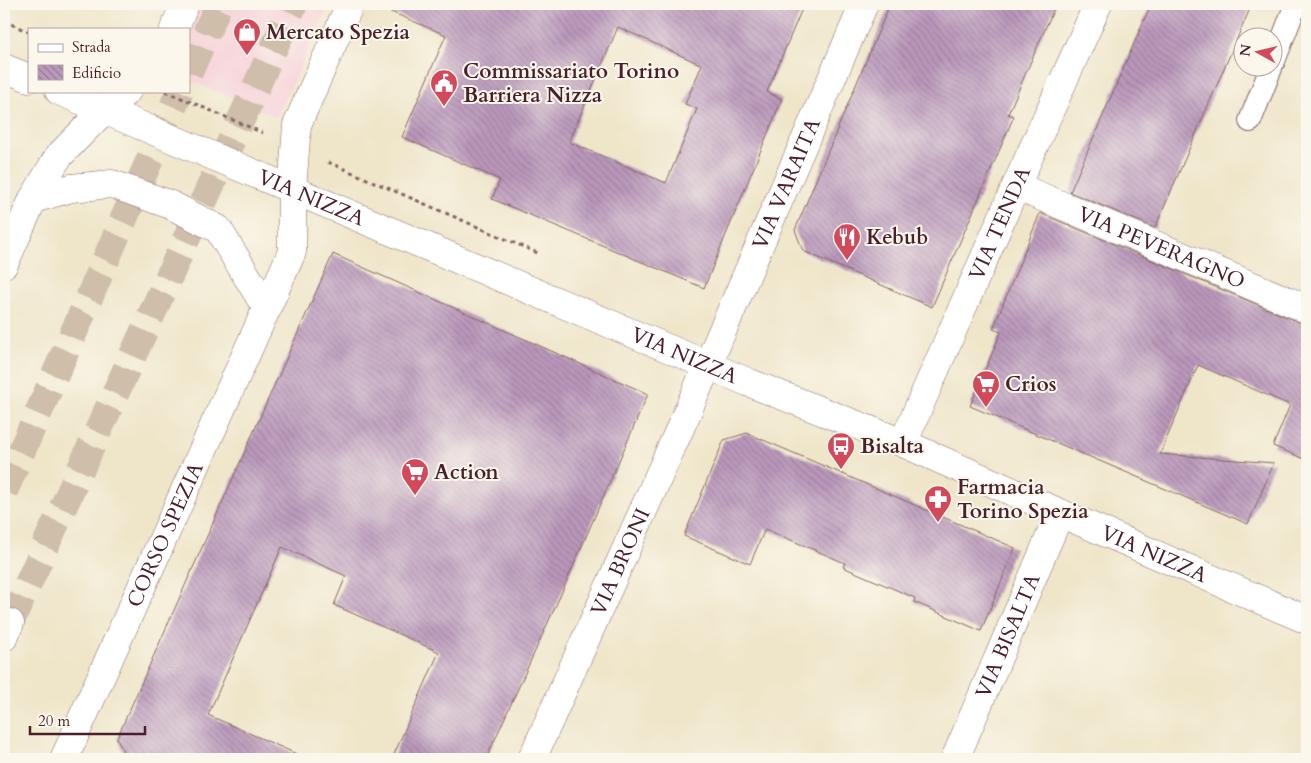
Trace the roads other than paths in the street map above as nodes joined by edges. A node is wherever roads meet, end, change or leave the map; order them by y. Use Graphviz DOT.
graph roads {
  1 [pos="185,4"];
  2 [pos="350,4"];
  3 [pos="864,4"];
  4 [pos="1098,4"];
  5 [pos="1296,4"];
  6 [pos="174,28"];
  7 [pos="1284,35"];
  8 [pos="4,68"];
  9 [pos="28,78"];
  10 [pos="1267,78"];
  11 [pos="61,92"];
  12 [pos="126,92"];
  13 [pos="104,110"];
  14 [pos="1250,121"];
  15 [pos="1016,186"];
  16 [pos="292,190"];
  17 [pos="33,199"];
  18 [pos="4,264"];
  19 [pos="267,309"];
  20 [pos="1307,309"];
  21 [pos="708,364"];
  22 [pos="903,443"];
  23 [pos="1060,513"];
  24 [pos="1307,620"];
  25 [pos="64,759"];
  26 [pos="532,759"];
  27 [pos="955,759"];
  1 -- 6 [label="street"];
  2 -- 16 [label="street, CORSO SPEZIA"];
  3 -- 21 [label="street, VIA VARAITA"];
  4 -- 15 [label="street, VIA TENDA"];
  5 -- 7 [label="lane"];
  8 -- 9 [label="street"];
  10 -- 14 [label="lane"];
  11 -- 13 [label="street, VIA NIZZA"];
  12 -- 13 [label="street"];
  13 -- 16 [label="street, VIA NIZZA"];
  13 -- 17 [label="street"];
  15 -- 20 [label="street, VIA PEVERAGNO"];
  15 -- 22 [label="street, VIA TENDA"];
  16 -- 19 [label="street, CORSO SPEZIA"];
  16 -- 21 [label="street, VIA NIZZA"];
  17 -- 18 [label="street"];
  17 -- 19 [label="street"];
  19 -- 25 [label="street, CORSO SPEZIA"];
  21 -- 22 [label="street, VIA NIZZA"];
  21 -- 26 [label="street, VIA BRONI"];
  22 -- 23 [label="street, VIA NIZZA"];
  23 -- 24 [label="street, VIA NIZZA"];
  23 -- 27 [label="street, VIA BISALTA"];
}
